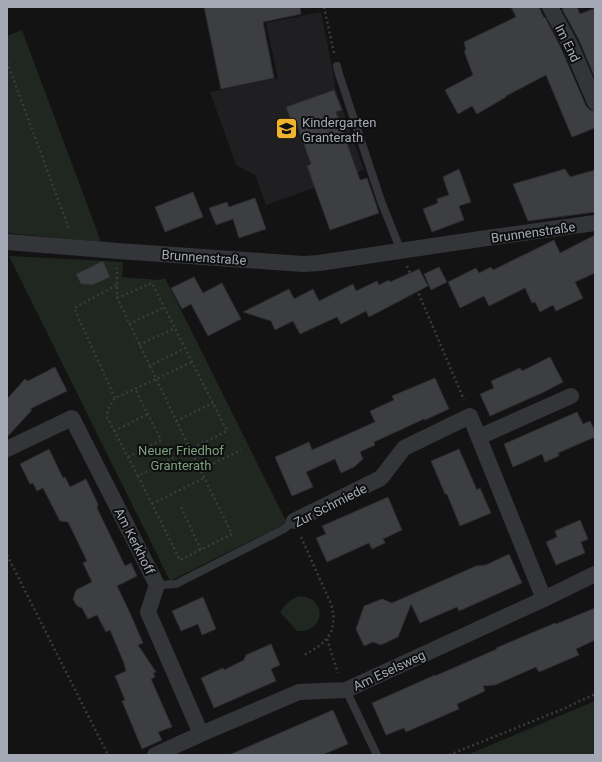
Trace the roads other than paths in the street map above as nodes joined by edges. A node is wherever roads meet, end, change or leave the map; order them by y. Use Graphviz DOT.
graph roads {
  1 [pos="550,7"];
  2 [pos="337,66"];
  3 [pos="595,102"];
  4 [pos="595,223"];
  5 [pos="7,242"];
  6 [pos="401,251"];
  7 [pos="571,396"];
  8 [pos="480,437"];
  9 [pos="7,449"];
  10 [pos="294,521"];
  11 [pos="595,575"];
  12 [pos="157,585"];
  13 [pos="544,599"];
  14 [pos="346,690"];
  15 [pos="201,734"];
  16 [pos="155,755"];
  17 [pos="377,755"];
  1 -- 3 [label="street, Im End"];
  2 -- 6 [label="lane"];
  4 -- 6 [label="street, Brunnenstraße"];
  5 -- 6 [label="street, Brunnenstraße"];
  7 -- 8 [label="street"];
  8 -- 10 [label="street, Zur Schmiede"];
  8 -- 13 [label="street"];
  9 -- 12 [label="street, Am Kerkhoff"];
  10 -- 12 [label="lane, Zur Schmiede"];
  11 -- 13 [label="street, Am Eselsweg"];
  12 -- 15 [label="street, Am Kerkhoff"];
  13 -- 14 [label="street, Am Eselsweg"];
  14 -- 15 [label="street, Am Eselsweg"];
  14 -- 17 [label="lane"];
  15 -- 16 [label="street, Am Eselsweg"];
}
